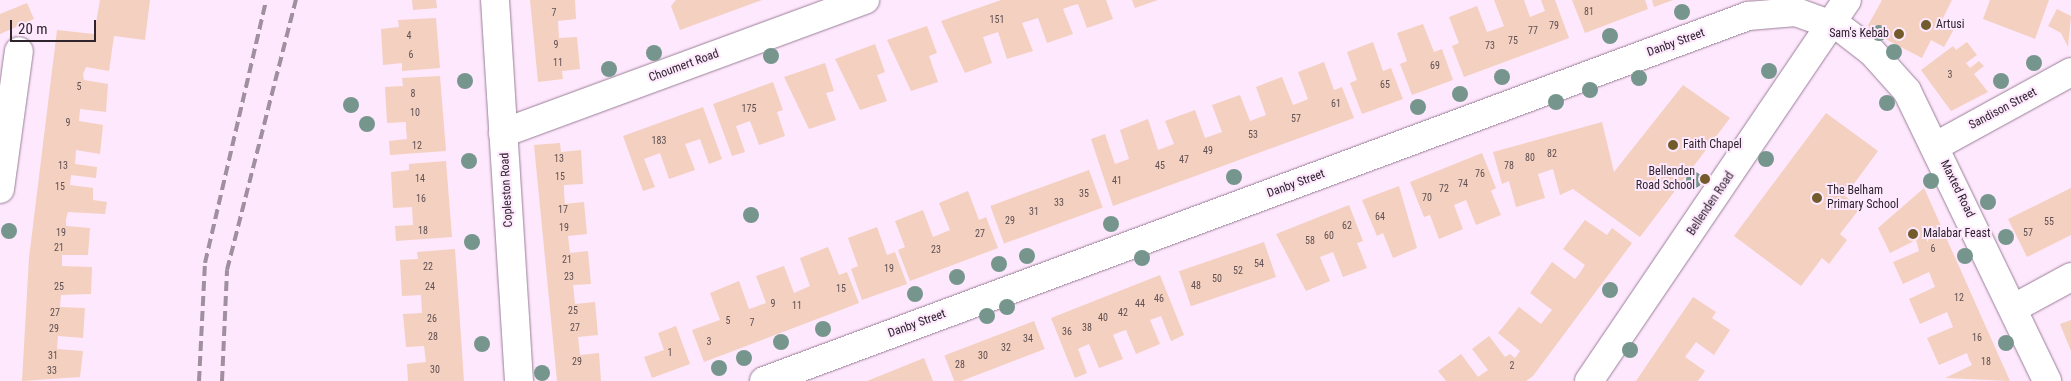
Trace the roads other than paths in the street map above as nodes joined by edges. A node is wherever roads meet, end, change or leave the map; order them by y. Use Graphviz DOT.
graph roads {
  1 [pos="495,0"];
  2 [pos="865,0"];
  3 [pos="1837,16"];
  4 [pos="19,51"];
  5 [pos="2071,72"];
  6 [pos="504,133"];
  7 [pos="1936,146"];
  8 [pos="0,189"];
  9 [pos="2071,278"];
  10 [pos="2014,308"];
  11 [pos="519,381"];
  12 [pos="764,381"];
  13 [pos="1589,381"];
  14 [pos="2047,381"];
  1 -- 6 [label="street, Copleston Road"];
  2 -- 6 [label="street, Choumert Road"];
  3 -- 7 [label="street, Maxted Road"];
  3 -- 12 [label="street, Danby Street"];
  3 -- 13 [label="street, Bellenden Road"];
  4 -- 8 [label="street"];
  5 -- 7 [label="street, Sandison Street"];
  6 -- 11 [label="street, Copleston Road"];
  7 -- 10 [label="street, Maxted Road"];
  9 -- 10 [label="street"];
  10 -- 14 [label="street, Maxted Road"];
}
